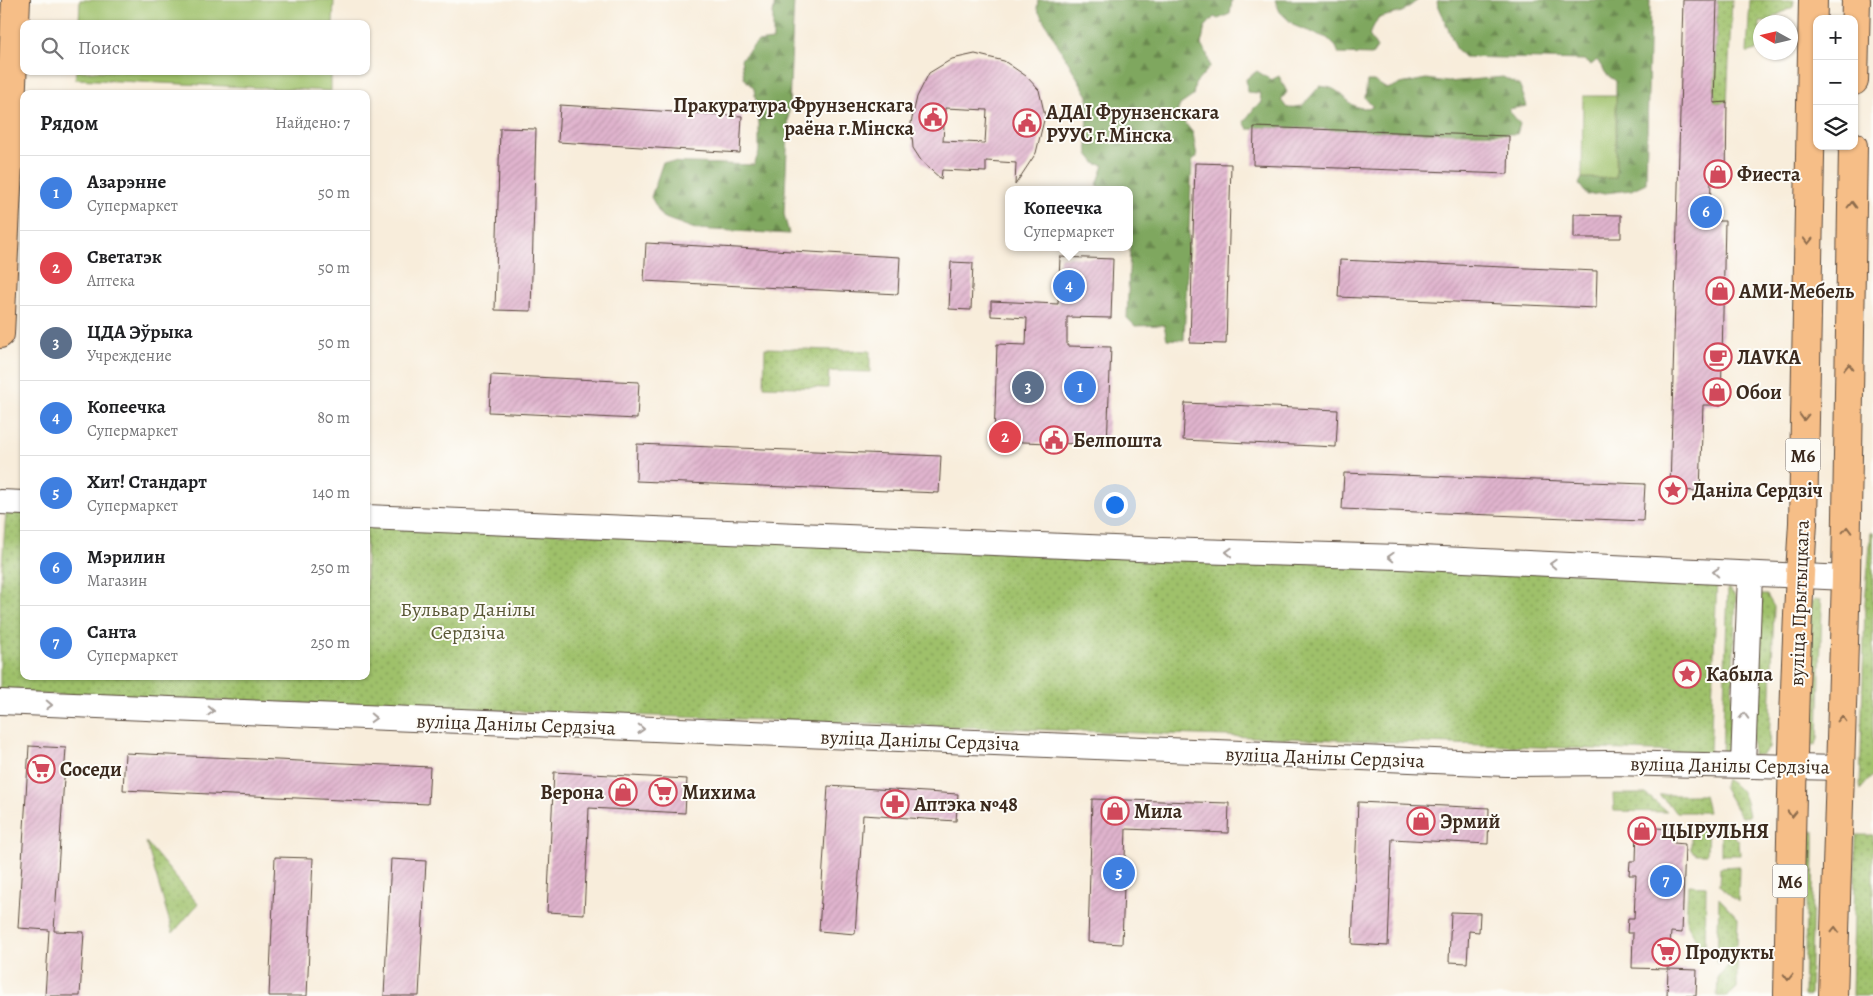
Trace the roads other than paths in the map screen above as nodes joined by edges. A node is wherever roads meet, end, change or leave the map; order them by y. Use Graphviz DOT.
graph roads {
  1 [pos="16,0"];
  2 [pos="1813,0"];
  3 [pos="1856,0"];
  4 [pos="1855,60"];
  5 [pos="1853,150"];
  6 [pos="2,232"];
  7 [pos="0,334"];
  8 [pos="0,502"];
  9 [pos="20,503"];
  10 [pos="370,517"];
  11 [pos="1750,574"];
  12 [pos="1799,576"];
  13 [pos="1846,578"];
  14 [pos="0,702"];
  15 [pos="1743,765"];
  16 [pos="1793,765"];
  17 [pos="1841,768"];
  18 [pos="1788,996"];
  19 [pos="1833,996"];
  1 -- 6 [label="main road"];
  2 -- 12 [label="main road, вуліца Прытыцкага / М6, one-way"];
  3 -- 4 [label="main road"];
  13 -- 5 [label="main road, М6, one-way"];
  6 -- 7 [label="main road"];
  8 -- 9 [label="street"];
  11 -- 10 [label="street, one-way"];
  11 -- 12 [label="street"];
  15 -- 11 [label="street, one-way"];
  12 -- 13 [label="street"];
  12 -- 16 [label="main road, вуліца Прытыцкага / М6"];
  17 -- 13 [label="main road, М6, one-way"];
  14 -- 15 [label="street, вуліца Данілы Сердзіча, one-way"];
  15 -- 16 [label="street, вуліца Данілы Сердзіча"];
  16 -- 17 [label="street, вуліца Данілы Сердзіча"];
  16 -- 18 [label="main road, вуліца Прытыцкага / М6, one-way"];
  19 -- 17 [label="main road, М6, one-way"];
}
